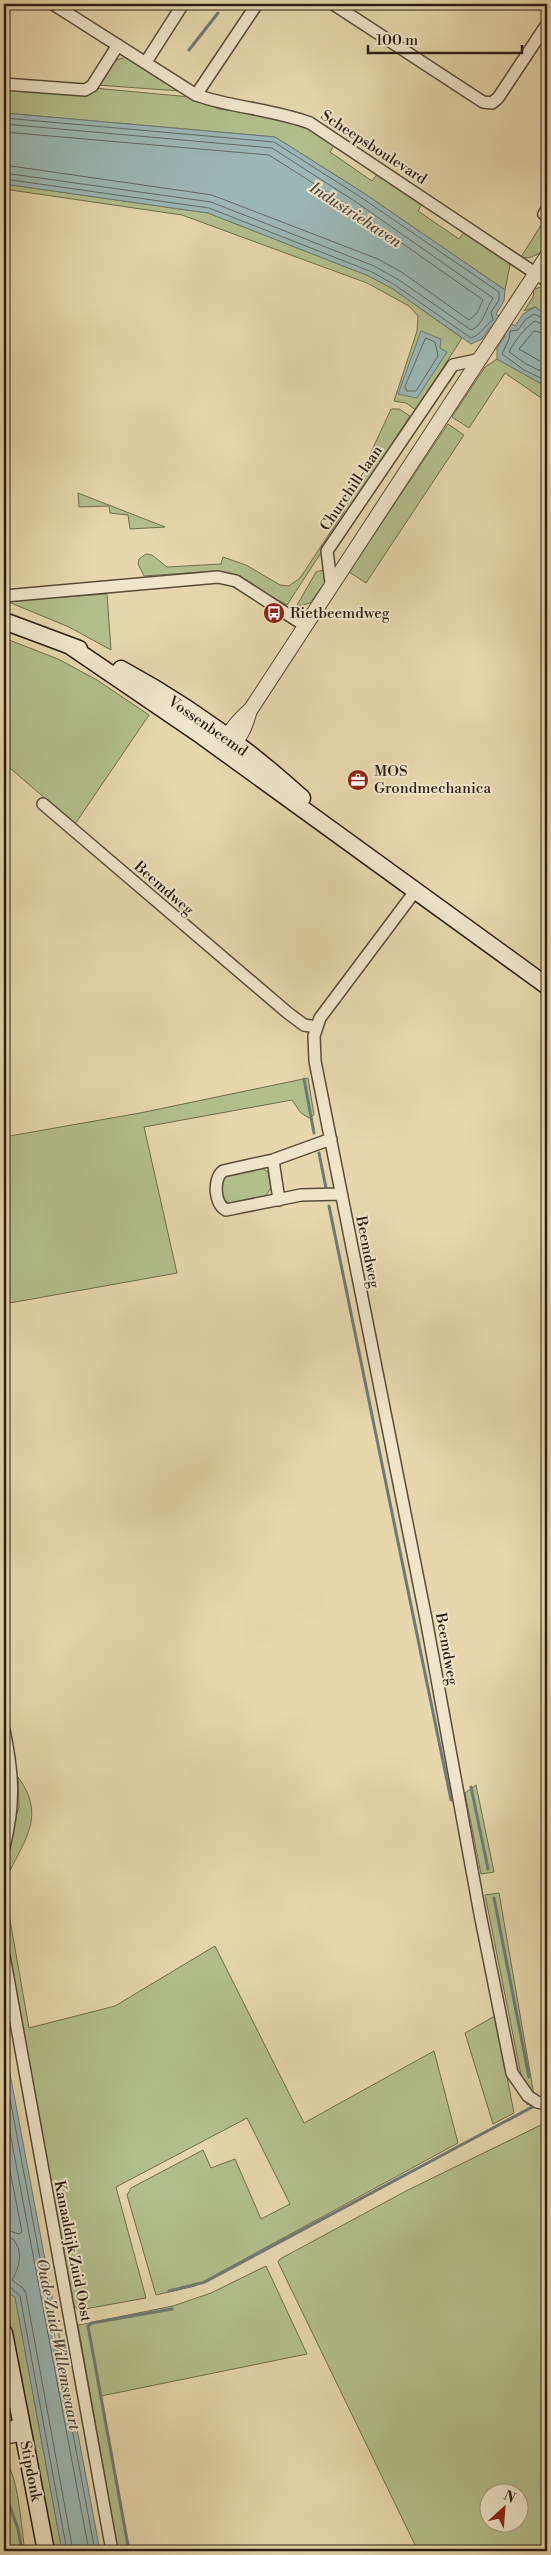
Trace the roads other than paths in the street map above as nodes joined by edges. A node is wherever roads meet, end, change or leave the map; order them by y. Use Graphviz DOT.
graph roads {
  1 [pos="53,4"];
  2 [pos="183,4"];
  3 [pos="257,4"];
  4 [pos="333,4"];
  5 [pos="547,24"];
  6 [pos="118,45"];
  7 [pos="146,62"];
  8 [pos="4,84"];
  9 [pos="196,96"];
  10 [pos="547,209"];
  11 [pos="547,217"];
  12 [pos="547,256"];
  13 [pos="542,277"];
  14 [pos="480,359"];
  15 [pos="419,416"];
  16 [pos="435,428"];
  17 [pos="331,583"];
  18 [pos="4,596"];
  19 [pos="4,621"];
  20 [pos="304,625"];
  21 [pos="227,744"];
  22 [pos="43,804"];
  23 [pos="416,890"];
  24 [pos="547,986"];
  25 [pos="316,1027"];
  26 [pos="331,1139"];
  27 [pos="273,1160"];
  28 [pos="341,1194"];
  29 [pos="279,1200"];
  30 [pos="4,1730"];
  31 [pos="4,1847"];
  32 [pos="4,1956"];
  33 [pos="542,2103"];
  34 [pos="4,2333"];
  35 [pos="4,2428"];
  36 [pos="23,2430"];
  37 [pos="4,2438"];
  38 [pos="46,2551"];
  39 [pos="112,2551"];
  1 -- 6 [label="street, Scheepsboulevard"];
  2 -- 7 [label="street"];
  3 -- 9 [label="street"];
  4 -- 5 [label="street"];
  6 -- 7 [label="street, Scheepsboulevard"];
  6 -- 8 [label="street"];
  7 -- 9 [label="street, Scheepsboulevard"];
  9 -- 13 [label="street, Scheepsboulevard"];
  10 -- 11 [label="street"];
  12 -- 13 [label="street"];
  13 -- 14 [label="street"];
  14 -- 15 [label="street, Churchill-laan"];
  14 -- 16 [label="street"];
  15 -- 16 [label="street"];
  15 -- 17 [label="street, Churchill-laan"];
  16 -- 17 [label="street"];
  17 -- 20 [label="street"];
  18 -- 20 [label="street"];
  19 -- 21 [label="main road, Vossenbeemd"];
  20 -- 21 [label="street"];
  21 -- 23 [label="main road, Vossenbeemd"];
  22 -- 25 [label="street, Beemdweg"];
  23 -- 24 [label="main road, Vossenbeemd"];
  23 -- 25 [label="street"];
  25 -- 26 [label="street, Beemdweg"];
  26 -- 27 [label="street"];
  26 -- 28 [label="street, Beemdweg"];
  27 -- 29 [label="street"];
  27 -- 29 [label="street"];
  28 -- 29 [label="street"];
  28 -- 33 [label="street, Beemdweg"];
  30 -- 31 [label="street"];
  32 -- 39 [label="street, Kanaaldijk Zuid Oost"];
  34 -- 36 [label="main road, Stipdonk"];
  35 -- 36 [label="street"];
  36 -- 37 [label="street"];
  36 -- 38 [label="main road, Stipdonk"];
}
